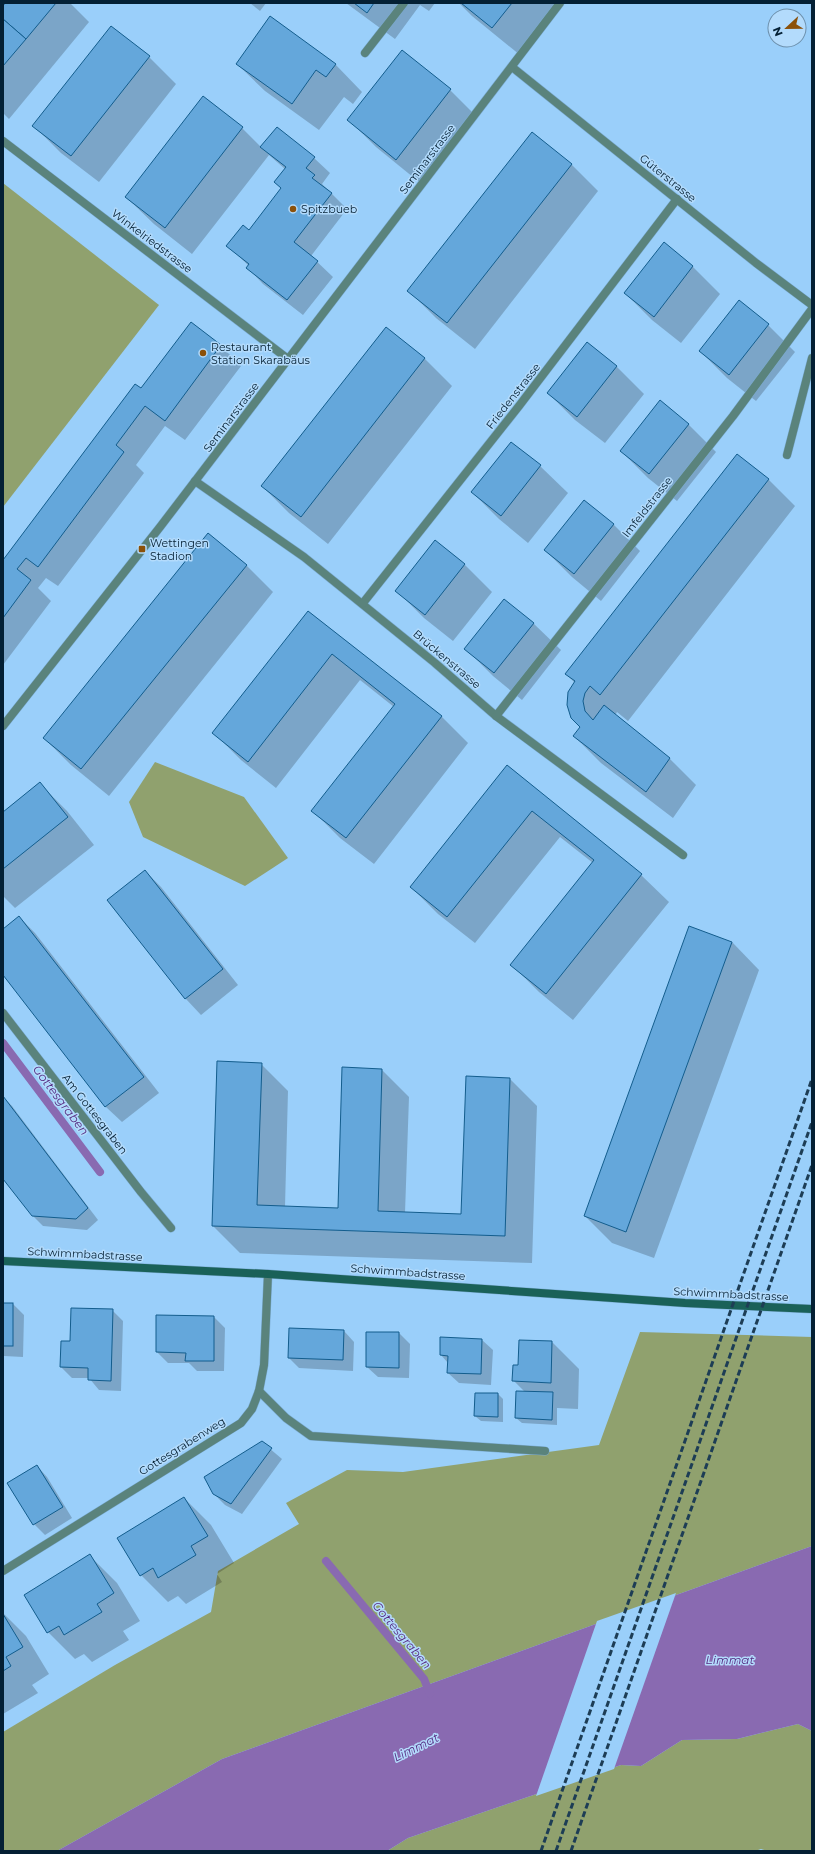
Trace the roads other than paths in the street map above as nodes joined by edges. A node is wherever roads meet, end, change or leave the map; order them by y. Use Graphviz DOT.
graph roads {
  1 [pos="404,3"];
  2 [pos="560,3"];
  3 [pos="365,53"];
  4 [pos="512,66"];
  5 [pos="3,141"];
  6 [pos="677,199"];
  7 [pos="812,305"];
  8 [pos="812,309"];
  9 [pos="812,358"];
  10 [pos="288,359"];
  11 [pos="787,455"];
  12 [pos="195,481"];
  13 [pos="363,603"];
  14 [pos="496,716"];
  15 [pos="3,726"];
  16 [pos="683,855"];
  17 [pos="3,1013"];
  18 [pos="171,1228"];
  19 [pos="3,1261"];
  20 [pos="268,1274"];
  21 [pos="812,1309"];
  22 [pos="259,1391"];
  23 [pos="545,1450"];
  24 [pos="3,1571"];
  1 -- 3 [label="street"];
  2 -- 4 [label="street, Seminarstrasse"];
  4 -- 6 [label="street, Güterstrasse"];
  4 -- 10 [label="street, Seminarstrasse"];
  5 -- 10 [label="street, Winkelriedstrasse"];
  6 -- 7 [label="street, Güterstrasse"];
  6 -- 13 [label="street, Friedenstrasse"];
  8 -- 14 [label="street, Imfeldstrasse"];
  9 -- 11 [label="street"];
  10 -- 12 [label="street, Seminarstrasse"];
  12 -- 13 [label="street, Brückenstrasse"];
  12 -- 15 [label="street, Seminarstrasse"];
  13 -- 14 [label="street, Brückenstrasse"];
  14 -- 16 [label="street, Brückenstrasse"];
  17 -- 18 [label="street, Am Gottesgraben"];
  19 -- 20 [label="main road, Schwimmbadstrasse"];
  20 -- 21 [label="main road, Schwimmbadstrasse"];
  20 -- 22 [label="street, Gottesgrabenweg"];
  22 -- 23 [label="street"];
  22 -- 24 [label="street, Gottesgrabenweg"];
}
